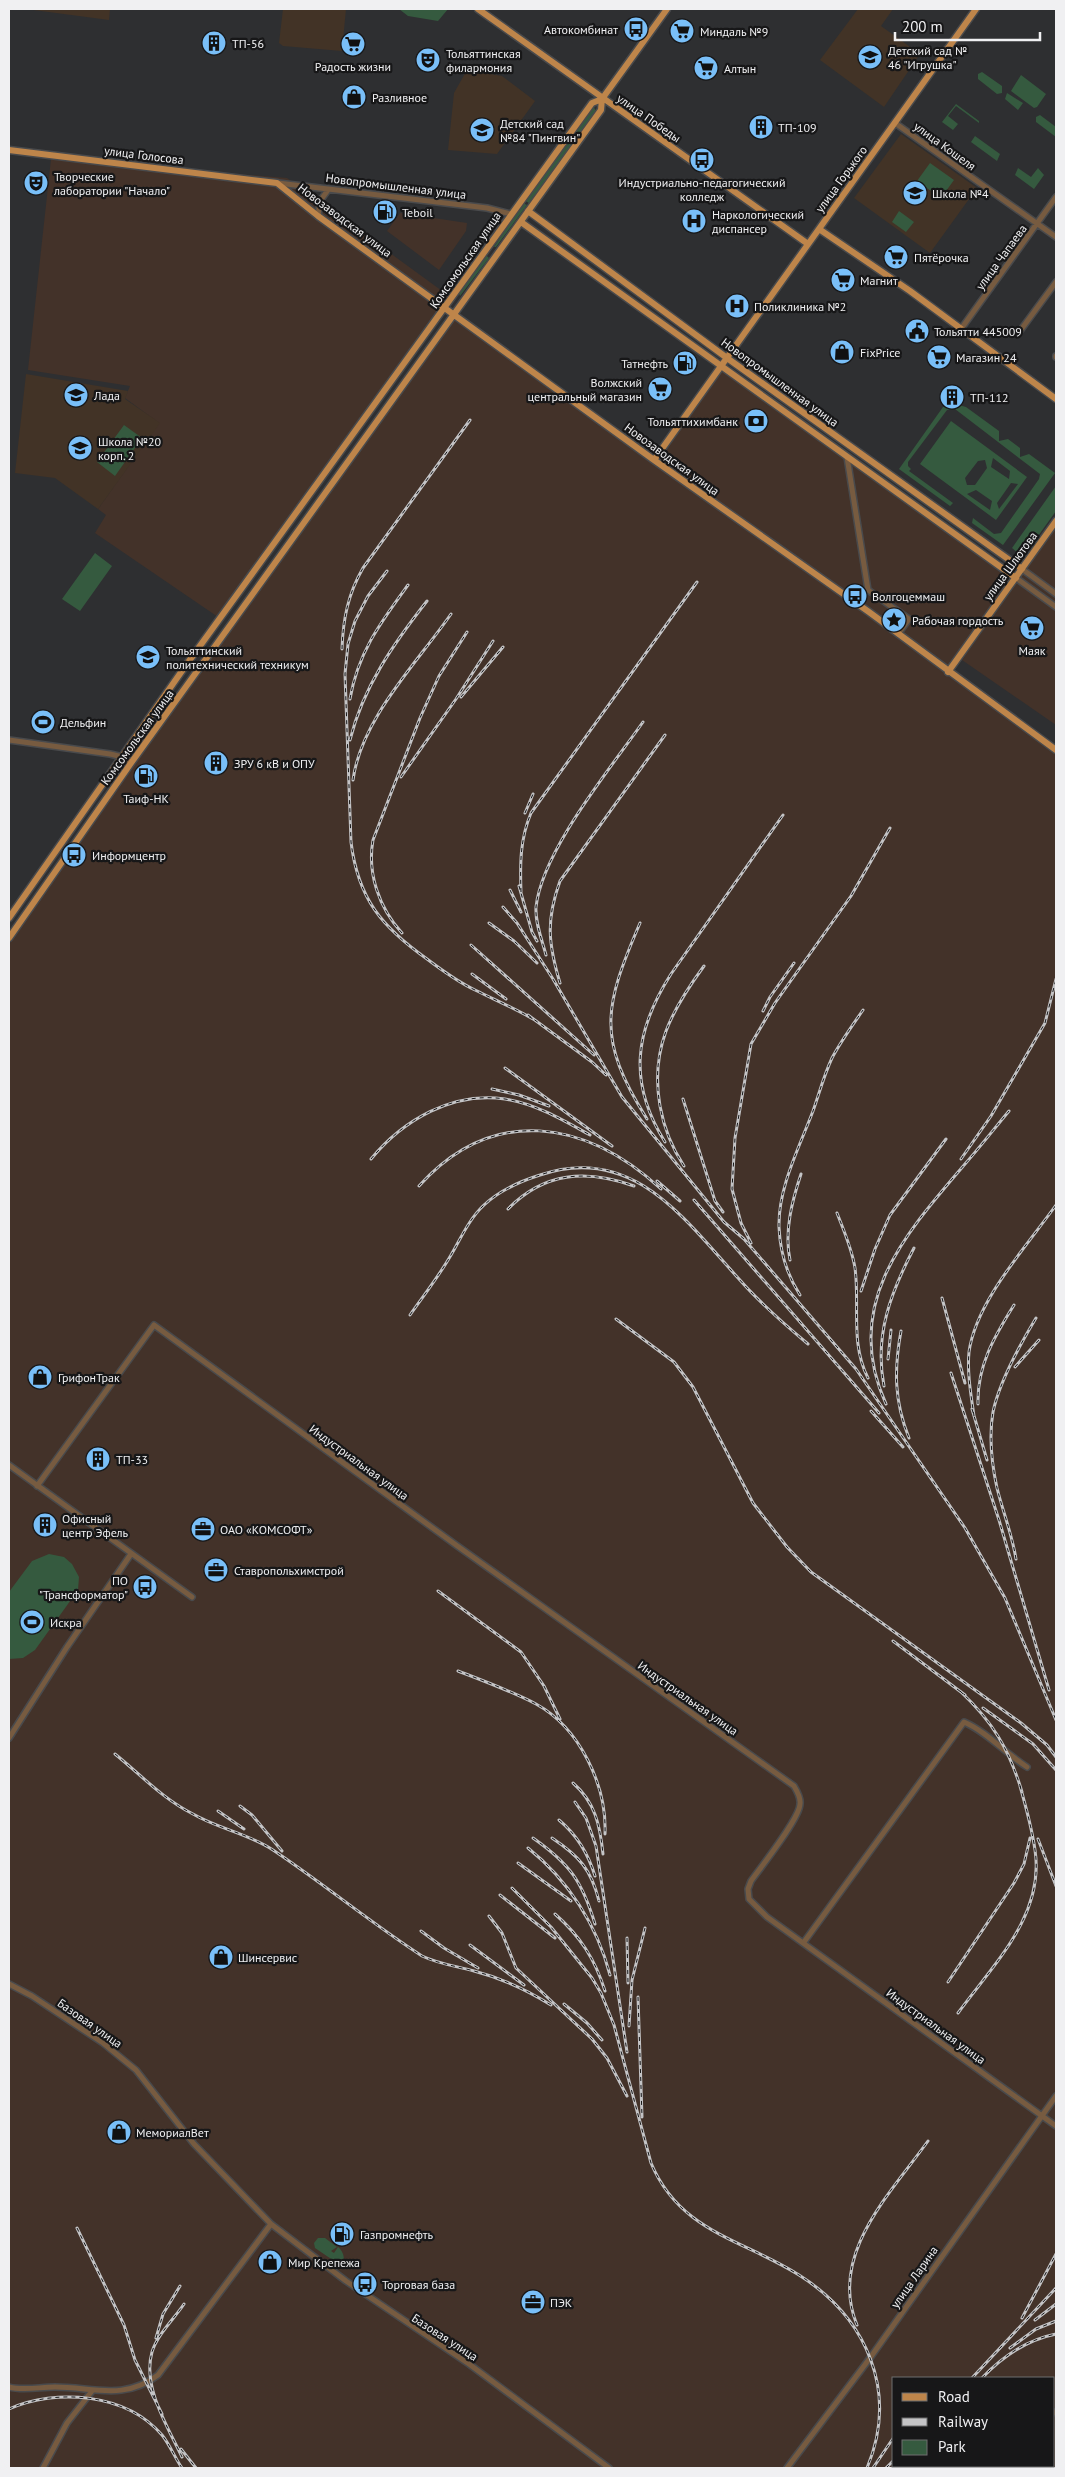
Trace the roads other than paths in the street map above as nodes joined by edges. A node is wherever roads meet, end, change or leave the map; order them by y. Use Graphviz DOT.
graph roads {
  1 [pos="478,9"];
  2 [pos="668,9"];
  3 [pos="976,9"];
  4 [pos="602,99"];
  5 [pos="895,123"];
  6 [pos="9,150"];
  7 [pos="277,183"];
  8 [pos="328,190"];
  9 [pos="1056,197"];
  10 [pos="528,211"];
  11 [pos="511,214"];
  12 [pos="318,216"];
  13 [pos="521,222"];
  14 [pos="1037,224"];
  15 [pos="819,229"];
  16 [pos="1056,238"];
  17 [pos="808,244"];
  18 [pos="487,249"];
  19 [pos="496,256"];
  20 [pos="1056,282"];
  21 [pos="445,308"];
  22 [pos="455,314"];
  23 [pos="961,329"];
  24 [pos="1020,331"];
  25 [pos="727,358"];
  26 [pos="721,367"];
  27 [pos="1056,399"];
  28 [pos="350,439"];
  29 [pos="360,446"];
  30 [pos="848,457"];
  31 [pos="654,460"];
  32 [pos="292,519"];
  33 [pos="1056,521"];
  34 [pos="302,527"];
  35 [pos="1022,569"];
  36 [pos="1016,578"];
  37 [pos="1056,594"];
  38 [pos="1056,607"];
  39 [pos="898,634"];
  40 [pos="948,672"];
  41 [pos="9,740"];
  42 [pos="1056,750"];
  43 [pos="123,757"];
  44 [pos="131,763"];
  45 [pos="46,866"];
  46 [pos="55,873"];
  47 [pos="9,918"];
  48 [pos="9,938"];
  49 [pos="9,1465"];
  50 [pos="38,1486"];
  51 [pos="131,1554"];
  52 [pos="192,1598"];
  53 [pos="9,1738"];
  54 [pos="1027,1767"];
  55 [pos="804,1942"];
  56 [pos="9,1984"];
  57 [pos="1056,2096"];
  58 [pos="1042,2116"];
  59 [pos="1056,2126"];
  60 [pos="271,2224"];
  61 [pos="9,2387"];
  62 [pos="92,2391"];
  63 [pos="43,2468"];
  64 [pos="609,2468"];
  65 [pos="786,2468"];
  1 -- 4 [label="main road, улица Победы"];
  2 -- 4 [label="main road, Комсомольская улица"];
  3 -- 5 [label="main road, улица Горького"];
  4 -- 10 [label="main road, Комсомольская улица"];
  4 -- 11 [label="main road, Комсомольская улица"];
  4 -- 17 [label="main road, улица Победы"];
  5 -- 14 [label="street, улица Кошеля"];
  5 -- 15 [label="main road, улица Горького"];
  6 -- 7 [label="main road, улица Голосова"];
  7 -- 8 [label="street, Новопромышленная улица"];
  7 -- 12 [label="main road, Новозаводская улица"];
  8 -- 11 [label="street, Новопромышленная улица"];
  8 -- 12 [label="street"];
  9 -- 14 [label="street, улица Чапаева"];
  10 -- 13 [label="main road, Комсомольская улица"];
  10 -- 25 [label="main road, Новопромышленная улица"];
  11 -- 18 [label="main road, Комсомольская улица"];
  12 -- 21 [label="main road, Новозаводская улица"];
  13 -- 19 [label="main road, Комсомольская улица"];
  13 -- 26 [label="main road, Новопромышленная улица"];
  14 -- 16 [label="street, улица Кошеля"];
  14 -- 23 [label="street, улица Чапаева"];
  15 -- 17 [label="main road, улица Горького"];
  15 -- 23 [label="main road"];
  17 -- 25 [label="main road, улица Горького"];
  18 -- 19 [label="main road"];
  18 -- 21 [label="main road, Комсомольская улица"];
  19 -- 22 [label="main road, Комсомольская улица"];
  20 -- 24 [label="street"];
  21 -- 22 [label="main road, Новозаводская улица"];
  21 -- 28 [label="main road, Комсомольская улица"];
  22 -- 29 [label="main road, Комсомольская улица"];
  22 -- 31 [label="main road, Новозаводская улица"];
  23 -- 27 [label="main road"];
  25 -- 26 [label="main road, улица Горького"];
  25 -- 35 [label="main road, Новопромышленная улица"];
  26 -- 30 [label="main road, Новопромышленная улица"];
  26 -- 31 [label="main road, улица Горького"];
  28 -- 29 [label="main road"];
  28 -- 32 [label="main road, Комсомольская улица"];
  29 -- 34 [label="main road, Комсомольская улица"];
  30 -- 36 [label="main road, Новопромышленная улица"];
  30 -- 39 [label="street"];
  31 -- 39 [label="main road, Новозаводская улица"];
  32 -- 34 [label="main road"];
  32 -- 43 [label="main road, Комсомольская улица"];
  33 -- 35 [label="main road, улица Шлютова"];
  34 -- 44 [label="main road, Комсомольская улица"];
  35 -- 36 [label="main road, улица Шлютова"];
  35 -- 37 [label="street"];
  36 -- 38 [label="street"];
  36 -- 40 [label="main road, улица Шлютова"];
  39 -- 40 [label="main road, Новозаводская улица"];
  40 -- 42 [label="main road, Новозаводская улица"];
  41 -- 43 [label="street"];
  43 -- 44 [label="street"];
  43 -- 45 [label="main road, Комсомольская улица"];
  44 -- 46 [label="main road, Комсомольская улица"];
  45 -- 46 [label="main road"];
  45 -- 47 [label="main road, Комсомольская улица"];
  46 -- 48 [label="main road, Комсомольская улица"];
  49 -- 50 [label="street"];
  50 -- 51 [label="street"];
  50 -- 55 [label="street, Индустриальная улица"];
  51 -- 52 [label="street"];
  51 -- 53 [label="street"];
  54 -- 55 [label="street"];
  55 -- 58 [label="street, Индустриальная улица"];
  56 -- 60 [label="street, Базовая улица"];
  57 -- 58 [label="street, улица Ларина"];
  58 -- 59 [label="street, Индустриальная улица"];
  58 -- 65 [label="street, улица Ларина"];
  60 -- 62 [label="street"];
  60 -- 64 [label="street, Базовая улица"];
  61 -- 62 [label="street"];
  62 -- 63 [label="street"];
}
